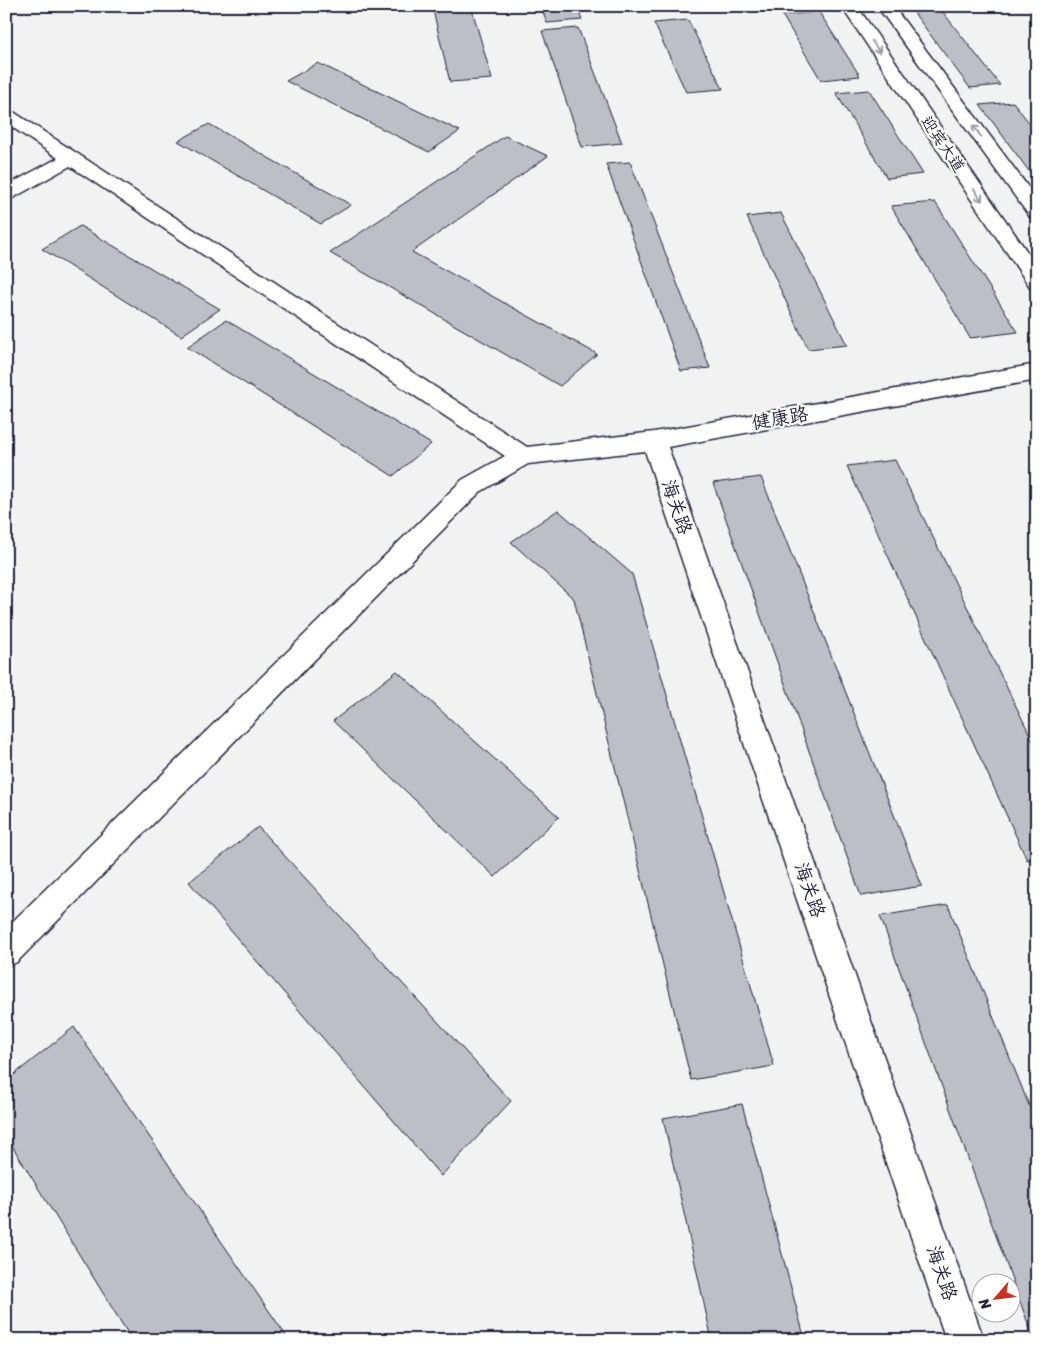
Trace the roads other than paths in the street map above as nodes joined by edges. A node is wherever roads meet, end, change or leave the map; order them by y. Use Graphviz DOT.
graph roads {
  1 [pos="849,6"];
  2 [pos="885,6"];
  3 [pos="6,115"];
  4 [pos="72,158"];
  5 [pos="6,194"];
  6 [pos="1037,212"];
  7 [pos="1037,282"];
  8 [pos="1037,372"];
  9 [pos="654,440"];
  10 [pos="522,456"];
  11 [pos="6,951"];
  12 [pos="965,1340"];
  1 -- 7 [label="main road, 迎宾大道, one-way"];
  6 -- 2 [label="main road, 迎宾大道, one-way"];
  3 -- 4 [label="main road"];
  4 -- 5 [label="main road"];
  4 -- 10 [label="main road"];
  8 -- 9 [label="main road, 健康路"];
  9 -- 10 [label="main road, 健康路"];
  9 -- 12 [label="main road, 海关路"];
  10 -- 11 [label="main road"];
}
